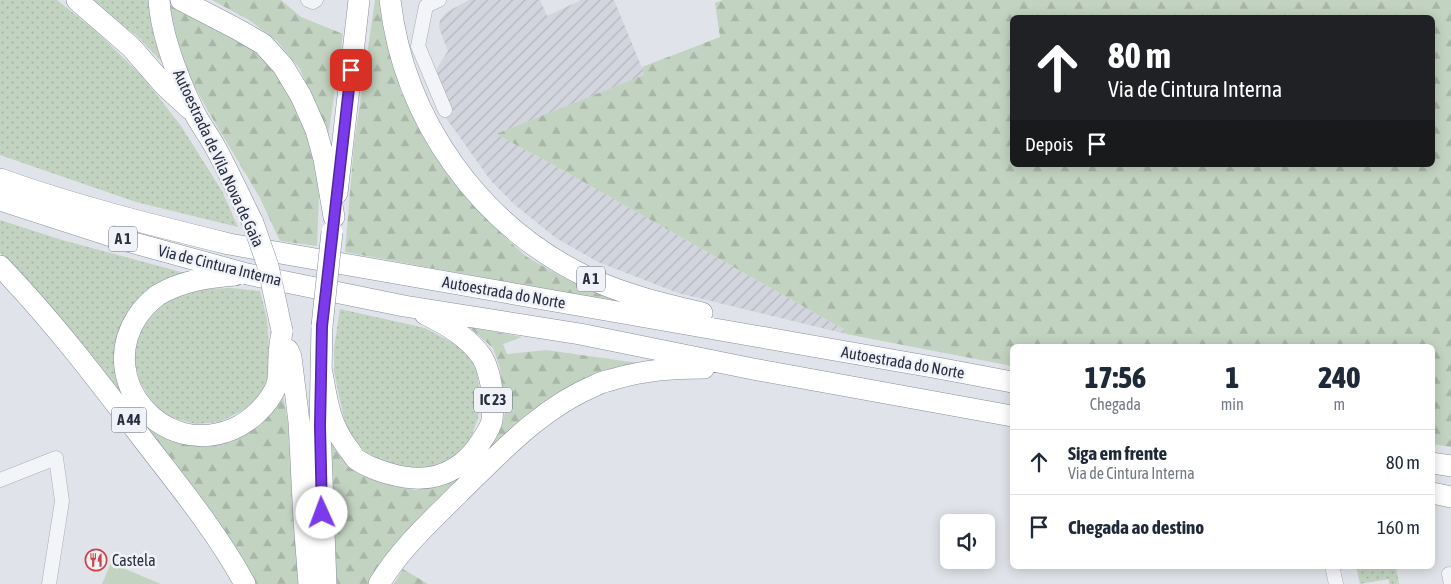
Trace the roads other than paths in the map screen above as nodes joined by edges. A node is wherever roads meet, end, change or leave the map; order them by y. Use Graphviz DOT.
graph roads {
  1 [pos="77,0"];
  2 [pos="159,0"];
  3 [pos="308,0"];
  4 [pos="316,0"];
  5 [pos="359,0"];
  6 [pos="390,0"];
  7 [pos="439,0"];
  8 [pos="186,3"];
  9 [pos="445,110"];
  10 [pos="194,113"];
  11 [pos="0,178"];
  12 [pos="0,200"];
  13 [pos="333,224"];
  14 [pos="0,266"];
  15 [pos="247,274"];
  16 [pos="404,306"];
  17 [pos="282,331"];
  18 [pos="321,368"];
  19 [pos="938,368"];
  20 [pos="753,369"];
  21 [pos="1010,382"];
  22 [pos="1010,416"];
  23 [pos="1435,463"];
  24 [pos="1451,466"];
  25 [pos="0,480"];
  26 [pos="1435,494"];
  27 [pos="1451,497"];
  28 [pos="1333,570"];
  29 [pos="48,584"];
  30 [pos="245,584"];
  31 [pos="309,584"];
  32 [pos="326,584"];
  33 [pos="379,584"];
  34 [pos="1336,584"];
  1 -- 10 [label="highway"];
  2 -- 10 [label="highway, Autoestrada de Vila Nova de Gaia"];
  3 -- 4 [label="street"];
  5 -- 13 [label="highway"];
  6 -- 19 [label="highway, A 1"];
  7 -- 9 [label="street"];
  8 -- 13 [label="highway"];
  10 -- 17 [label="highway, Autoestrada de Vila Nova de Gaia, bridge"];
  11 -- 19 [label="highway, Autoestrada do Norte / A 1"];
  12 -- 15 [label="highway, Via de Cintura Interna / A 1"];
  13 -- 18 [label="highway, bridge"];
  14 -- 30 [label="highway, A 44"];
  15 -- 16 [label="highway, Via de Cintura Interna / A 1"];
  15 -- 17 [label="highway"];
  16 -- 18 [label="highway, IC 23"];
  16 -- 20 [label="highway, Autoestrada do Norte / A 1"];
  17 -- 31 [label="highway, Autoestrada de Vila Nova de Gaia"];
  18 -- 32 [label="highway"];
  19 -- 21 [label="highway, Autoestrada do Norte / A 1"];
  20 -- 22 [label="highway, Autoestrada do Norte / A 1"];
  20 -- 33 [label="highway"];
  23 -- 24 [label="highway"];
  25 -- 29 [label="street"];
  26 -- 27 [label="highway"];
  28 -- 34 [label="street"];
}
